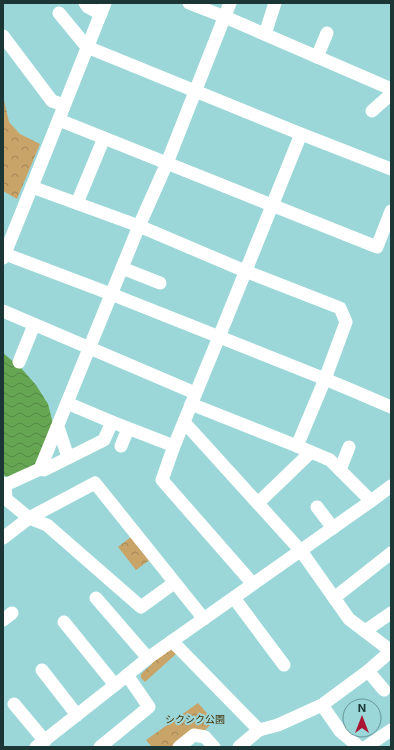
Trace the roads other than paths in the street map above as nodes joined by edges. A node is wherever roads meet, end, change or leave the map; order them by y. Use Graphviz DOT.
graph roads {
  1 [pos="85,3"];
  2 [pos="189,3"];
  3 [pos="230,3"];
  4 [pos="275,3"];
  5 [pos="103,9"];
  6 [pos="59,13"];
  7 [pos="225,17"];
  8 [pos="327,33"];
  9 [pos="265,34"];
  10 [pos="3,36"];
  11 [pos="87,47"];
  12 [pos="317,57"];
  13 [pos="196,91"];
  14 [pos="391,91"];
  15 [pos="391,94"];
  16 [pos="64,105"];
  17 [pos="372,111"];
  18 [pos="59,120"];
  19 [pos="301,134"];
  20 [pos="104,138"];
  21 [pos="167,163"];
  22 [pos="391,169"];
  23 [pos="32,187"];
  24 [pos="77,203"];
  25 [pos="272,205"];
  26 [pos="390,216"];
  27 [pos="139,226"];
  28 [pos="4,256"];
  29 [pos="122,268"];
  30 [pos="245,271"];
  31 [pos="160,283"];
  32 [pos="111,294"];
  33 [pos="3,311"];
  34 [pos="34,325"];
  35 [pos="219,337"];
  36 [pos="89,348"];
  37 [pos="19,362"];
  38 [pos="325,379"];
  39 [pos="193,398"];
  40 [pos="66,403"];
  41 [pos="391,408"];
  42 [pos="112,422"];
  43 [pos="184,422"];
  44 [pos="58,427"];
  45 [pos="128,429"];
  46 [pos="121,446"];
  47 [pos="174,446"];
  48 [pos="297,446"];
  49 [pos="349,446"];
  50 [pos="312,452"];
  51 [pos="68,457"];
  52 [pos="40,469"];
  53 [pos="340,470"];
  54 [pos="4,484"];
  55 [pos="390,489"];
  56 [pos="371,501"];
  57 [pos="258,503"];
  58 [pos="317,507"];
  59 [pos="29,518"];
  60 [pos="333,528"];
  61 [pos="3,538"];
  62 [pos="301,551"];
  63 [pos="391,552"];
  64 [pos="174,582"];
  65 [pos="253,584"];
  66 [pos="96,598"];
  67 [pos="234,598"];
  68 [pos="334,598"];
  69 [pos="391,613"];
  70 [pos="204,619"];
  71 [pos="64,622"];
  72 [pos="365,631"];
  73 [pos="172,641"];
  74 [pos="391,651"];
  75 [pos="148,658"];
  76 [pos="284,665"];
  77 [pos="42,670"];
  78 [pos="368,671"];
  79 [pos="127,675"];
  80 [pos="115,685"];
  81 [pos="384,690"];
  82 [pos="14,704"];
  83 [pos="322,706"];
  84 [pos="77,715"];
  85 [pos="259,730"];
  86 [pos="391,730"];
  87 [pos="40,744"];
  88 [pos="100,747"];
  89 [pos="179,747"];
  90 [pos="214,747"];
  91 [pos="239,747"];
  92 [pos="360,747"];
  93 [pos="366,747"];
  1 -- 5 [label="street"];
  2 -- 7 [label="street"];
  3 -- 7 [label="street"];
  4 -- 9 [label="street"];
  5 -- 11 [label="street"];
  6 -- 11 [label="street"];
  7 -- 9 [label="street"];
  7 -- 13 [label="street"];
  8 -- 12 [label="street"];
  9 -- 12 [label="street"];
  10 -- 16 [label="street"];
  11 -- 13 [label="street"];
  11 -- 16 [label="street"];
  12 -- 14 [label="street"];
  13 -- 19 [label="street"];
  13 -- 21 [label="street"];
  15 -- 17 [label="street"];
  16 -- 18 [label="street"];
  18 -- 20 [label="street"];
  18 -- 23 [label="street"];
  19 -- 22 [label="street"];
  19 -- 25 [label="street"];
  20 -- 21 [label="street"];
  20 -- 24 [label="street"];
  21 -- 25 [label="street"];
  21 -- 27 [label="street"];
  23 -- 24 [label="street"];
  23 -- 28 [label="street"];
  24 -- 27 [label="street"];
  25 -- 26 [label="street"];
  25 -- 30 [label="street"];
  27 -- 29 [label="street"];
  27 -- 30 [label="street"];
  28 -- 32 [label="street"];
  29 -- 31 [label="street"];
  29 -- 32 [label="street"];
  30 -- 35 [label="street"];
  30 -- 38 [label="street"];
  32 -- 35 [label="street"];
  32 -- 36 [label="street"];
  33 -- 34 [label="street"];
  34 -- 36 [label="street"];
  34 -- 37 [label="street"];
  35 -- 38 [label="street"];
  35 -- 39 [label="street"];
  36 -- 39 [label="street"];
  36 -- 40 [label="street"];
  38 -- 41 [label="street"];
  38 -- 48 [label="street"];
  39 -- 43 [label="street"];
  39 -- 48 [label="street"];
  40 -- 42 [label="street"];
  40 -- 44 [label="street"];
  42 -- 45 [label="street"];
  42 -- 51 [label="street"];
  43 -- 47 [label="street"];
  43 -- 57 [label="street"];
  44 -- 51 [label="street"];
  44 -- 52 [label="street"];
  45 -- 46 [label="street"];
  45 -- 47 [label="street"];
  47 -- 65 [label="street"];
  48 -- 50 [label="street"];
  49 -- 53 [label="street"];
  50 -- 53 [label="street"];
  50 -- 57 [label="street"];
  51 -- 52 [label="street"];
  52 -- 54 [label="street"];
  53 -- 56 [label="street"];
  54 -- 59 [label="street"];
  55 -- 56 [label="street"];
  56 -- 60 [label="street"];
  57 -- 62 [label="street"];
  58 -- 60 [label="street"];
  59 -- 61 [label="street"];
  59 -- 64 [label="street"];
  59 -- 64 [label="street"];
  60 -- 62 [label="street"];
  62 -- 65 [label="street"];
  62 -- 68 [label="street"];
  63 -- 68 [label="street"];
  64 -- 70 [label="street"];
  65 -- 67 [label="street"];
  66 -- 75 [label="street"];
  67 -- 70 [label="street"];
  67 -- 76 [label="street"];
  68 -- 72 [label="street"];
  69 -- 72 [label="street"];
  70 -- 73 [label="street"];
  71 -- 80 [label="street"];
  72 -- 74 [label="street"];
  73 -- 75 [label="street"];
  73 -- 85 [label="street"];
  74 -- 78 [label="street"];
  75 -- 79 [label="street"];
  77 -- 84 [label="street"];
  78 -- 81 [label="street"];
  78 -- 83 [label="street"];
  79 -- 80 [label="street"];
  79 -- 88 [label="street"];
  80 -- 84 [label="street"];
  82 -- 87 [label="street"];
  83 -- 85 [label="street"];
  83 -- 92 [label="street"];
  84 -- 87 [label="street"];
  85 -- 91 [label="street"];
  86 -- 93 [label="street"];
  89 -- 90 [label="street"];
}
